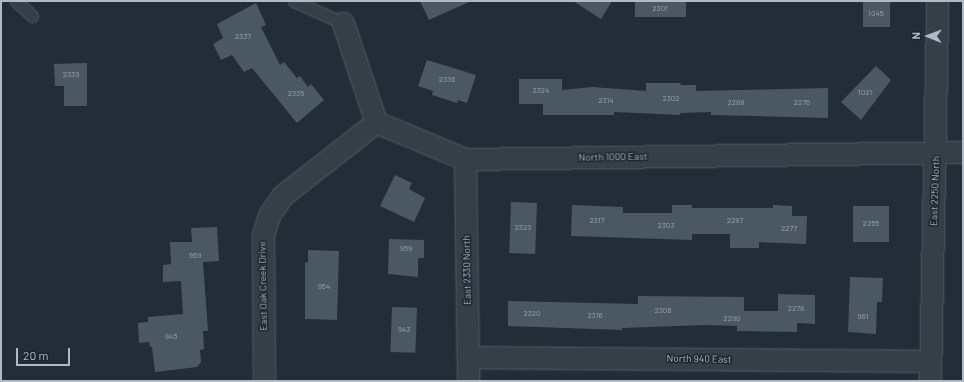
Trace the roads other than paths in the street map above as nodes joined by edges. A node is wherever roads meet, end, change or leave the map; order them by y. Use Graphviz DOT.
graph roads {
  1 [pos="16,1"];
  2 [pos="294,1"];
  3 [pos="937,1"];
  4 [pos="32,16"];
  5 [pos="343,22"];
  6 [pos="376,122"];
  7 [pos="936,152"];
  8 [pos="963,152"];
  9 [pos="464,159"];
  10 [pos="469,357"];
  11 [pos="930,371"];
  12 [pos="264,381"];
  13 [pos="468,381"];
  1 -- 4 [label="lane"];
  2 -- 5 [label="lane"];
  3 -- 7 [label="street, East 2250 North"];
  5 -- 6 [label="street"];
  6 -- 9 [label="street, North 1000 East"];
  6 -- 12 [label="street, East Oak Creek Drive"];
  7 -- 8 [label="street, North 1000 East"];
  7 -- 9 [label="street, North 1000 East"];
  7 -- 11 [label="street, East 2250 North"];
  9 -- 10 [label="street, East 2330 North"];
  10 -- 11 [label="street, North 940 East"];
  10 -- 13 [label="street, East 2330 North"];
}
